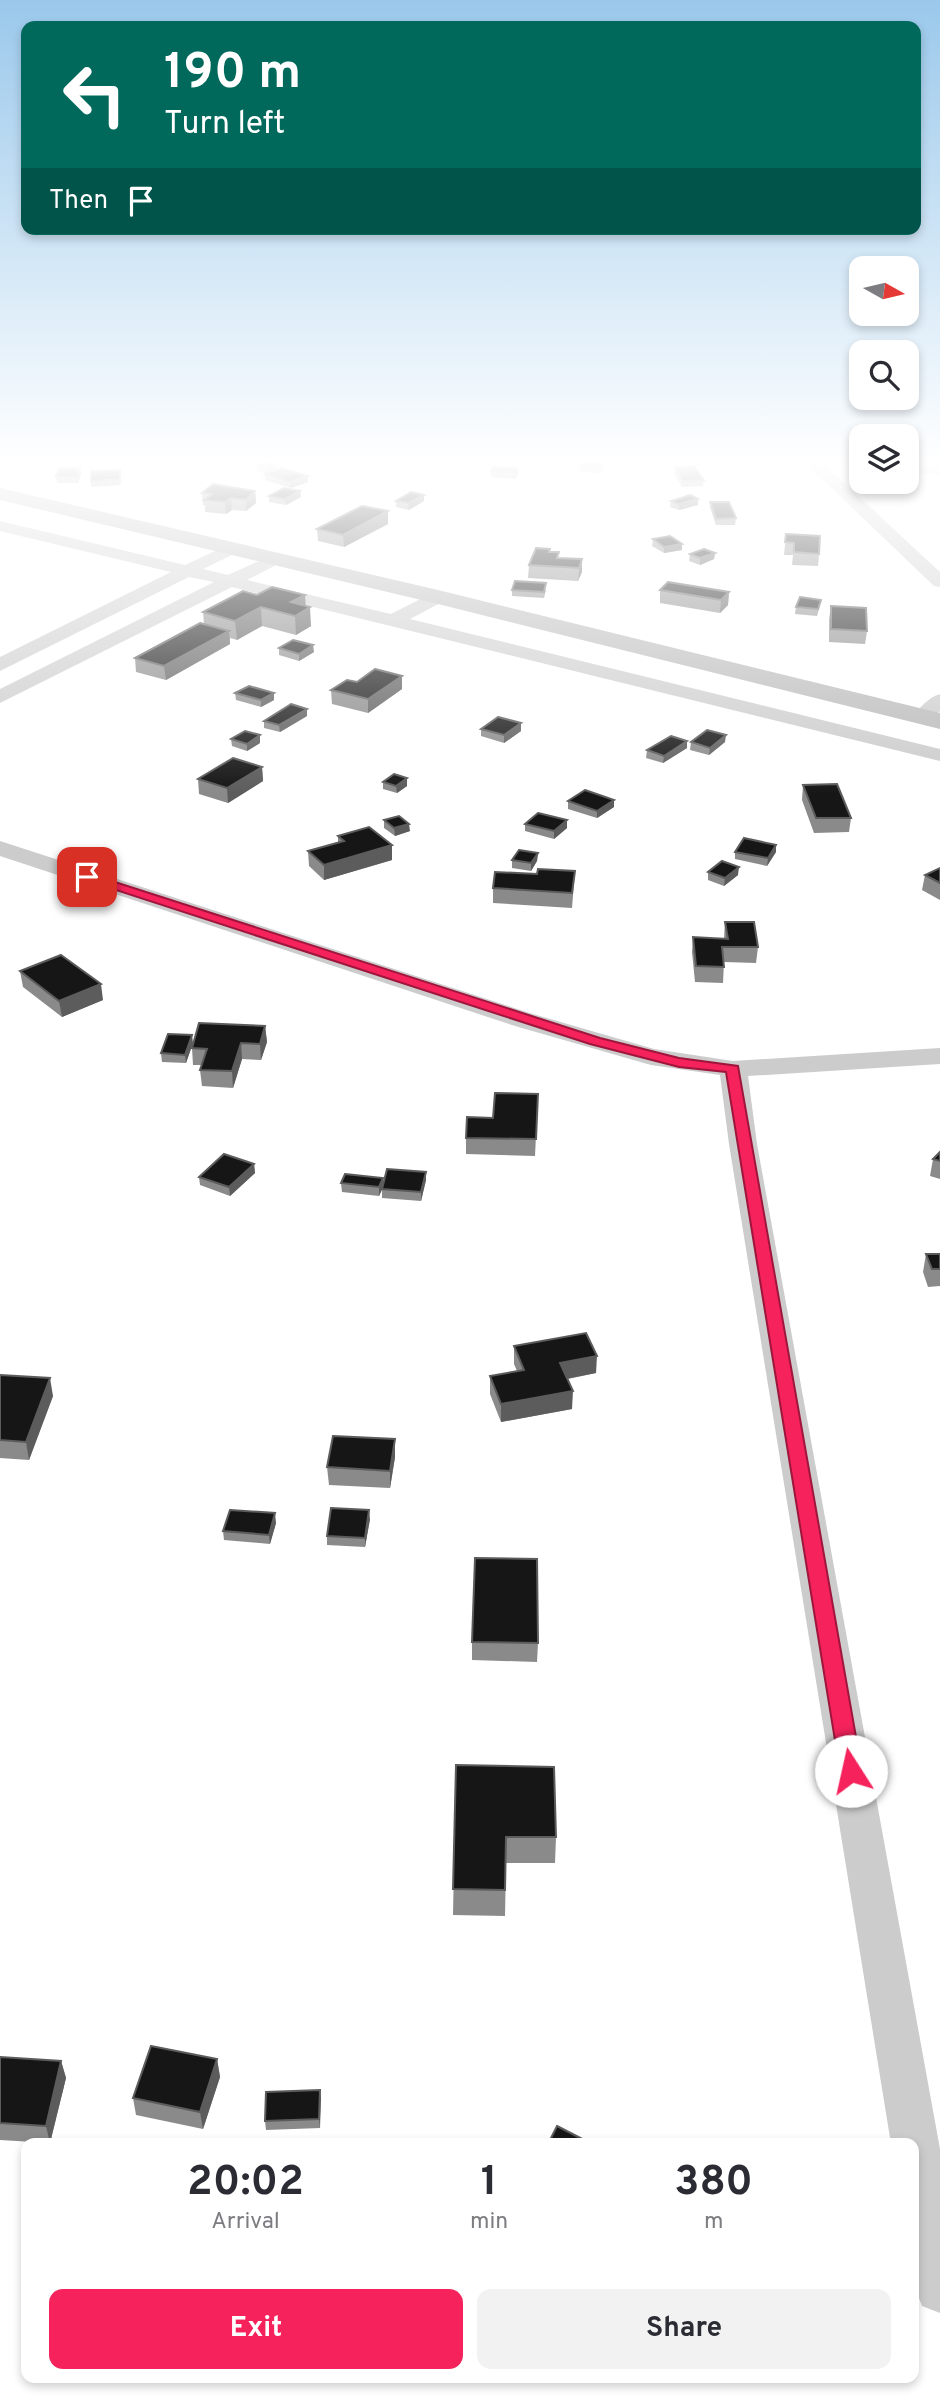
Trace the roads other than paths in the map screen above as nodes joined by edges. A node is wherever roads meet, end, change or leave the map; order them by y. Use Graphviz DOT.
graph roads {
  1 [pos="180,569"];
  2 [pos="190,569"];
  3 [pos="253,569"];
  4 [pos="318,569"];
  5 [pos="927,569"];
  6 [pos="187,571"];
  7 [pos="228,581"];
  8 [pos="940,582"];
  9 [pos="438,597"];
  10 [pos="393,620"];
  11 [pos="0,664"];
  12 [pos="0,697"];
  13 [pos="940,700"];
  14 [pos="931,719"];
  15 [pos="940,755"];
  16 [pos="0,848"];
  17 [pos="940,1056"];
  18 [pos="733,1069"];
  19 [pos="914,2138"];
  20 [pos="919,2166"];
  21 [pos="940,2288"];
  1 -- 6 [label="street"];
  2 -- 6 [label="street"];
  3 -- 7 [label="street"];
  4 -- 9 [label="main road"];
  5 -- 8 [label="street"];
  6 -- 7 [label="street"];
  6 -- 11 [label="street"];
  7 -- 10 [label="street"];
  7 -- 12 [label="street"];
  9 -- 10 [label="street"];
  9 -- 14 [label="main road"];
  10 -- 15 [label="street"];
  13 -- 14 [label="street"];
  16 -- 18 [label="street"];
  17 -- 18 [label="street"];
  18 -- 19 [label="street"];
  20 -- 21 [label="street"];
}
